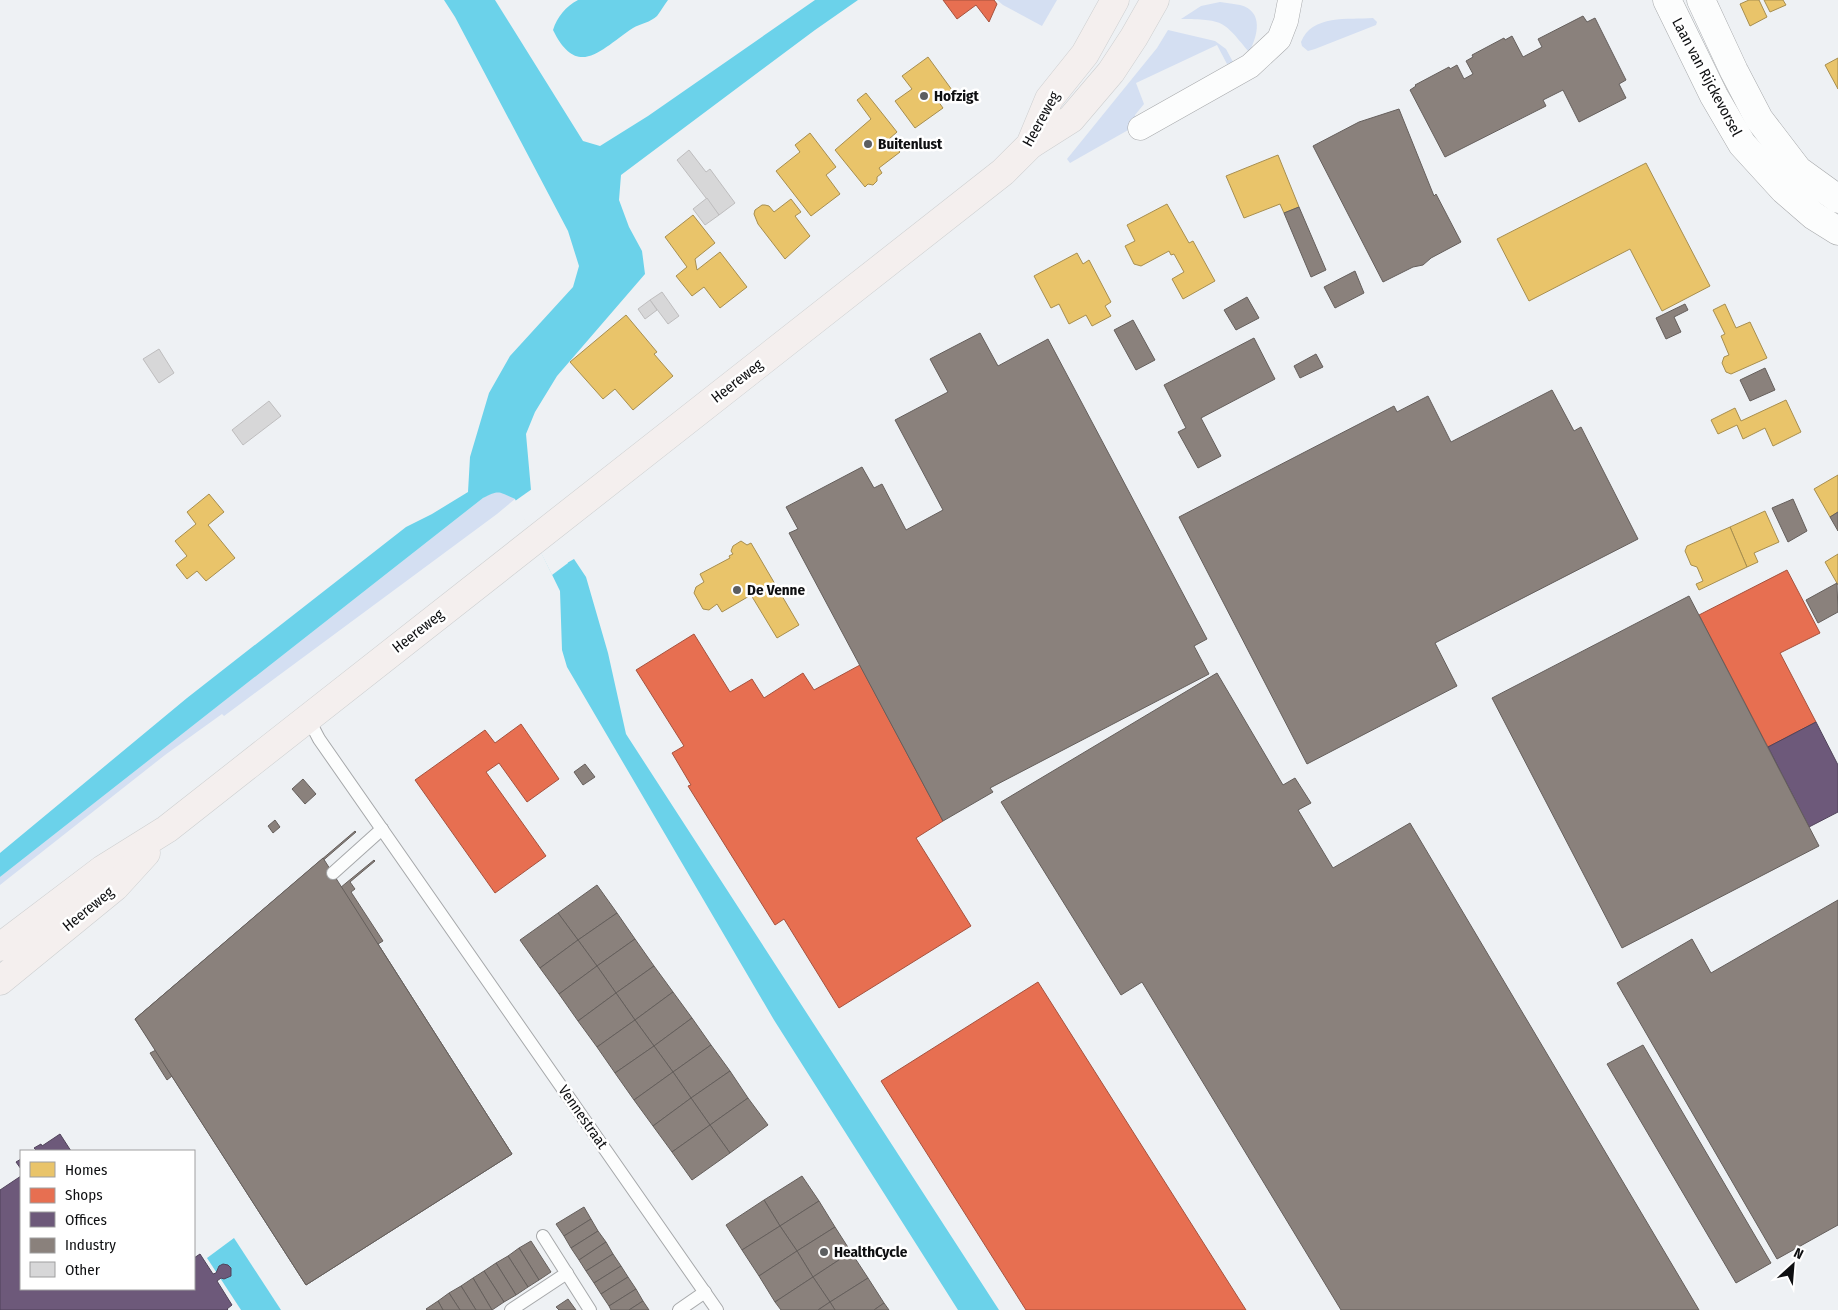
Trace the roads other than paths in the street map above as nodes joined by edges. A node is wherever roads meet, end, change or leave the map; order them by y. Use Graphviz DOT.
graph roads {
  1 [pos="1115,0"];
  2 [pos="1155,0"];
  3 [pos="1290,0"];
  4 [pos="1667,0"];
  5 [pos="1701,0"];
  6 [pos="1140,128"];
  7 [pos="1030,145"];
  8 [pos="1838,200"];
  9 [pos="1838,231"];
  10 [pos="308,718"];
  11 [pos="167,829"];
  12 [pos="382,829"];
  13 [pos="332,874"];
  14 [pos="0,947"];
  15 [pos="0,980"];
  16 [pos="543,1236"];
  17 [pos="567,1274"];
  18 [pos="705,1292"];
  19 [pos="512,1310"];
  20 [pos="590,1310"];
  21 [pos="679,1310"];
  22 [pos="717,1310"];
  1 -- 7 [label="main road, Heereweg"];
  2 -- 7 [label="main road"];
  3 -- 6 [label="street"];
  4 -- 9 [label="main road, Laan van Rijckevorsel"];
  5 -- 8 [label="main road, Laan van Rijckevorsel"];
  7 -- 10 [label="main road, Heereweg"];
  10 -- 11 [label="main road, Heereweg"];
  10 -- 12 [label="lane"];
  11 -- 14 [label="main road, Heereweg"];
  11 -- 15 [label="main road, Heereweg"];
  12 -- 13 [label="lane"];
  12 -- 18 [label="lane, Vennestraat"];
  16 -- 17 [label="lane"];
  17 -- 19 [label="lane"];
  17 -- 20 [label="lane"];
  18 -- 21 [label="lane"];
  18 -- 22 [label="lane, Vennestraat"];
}
